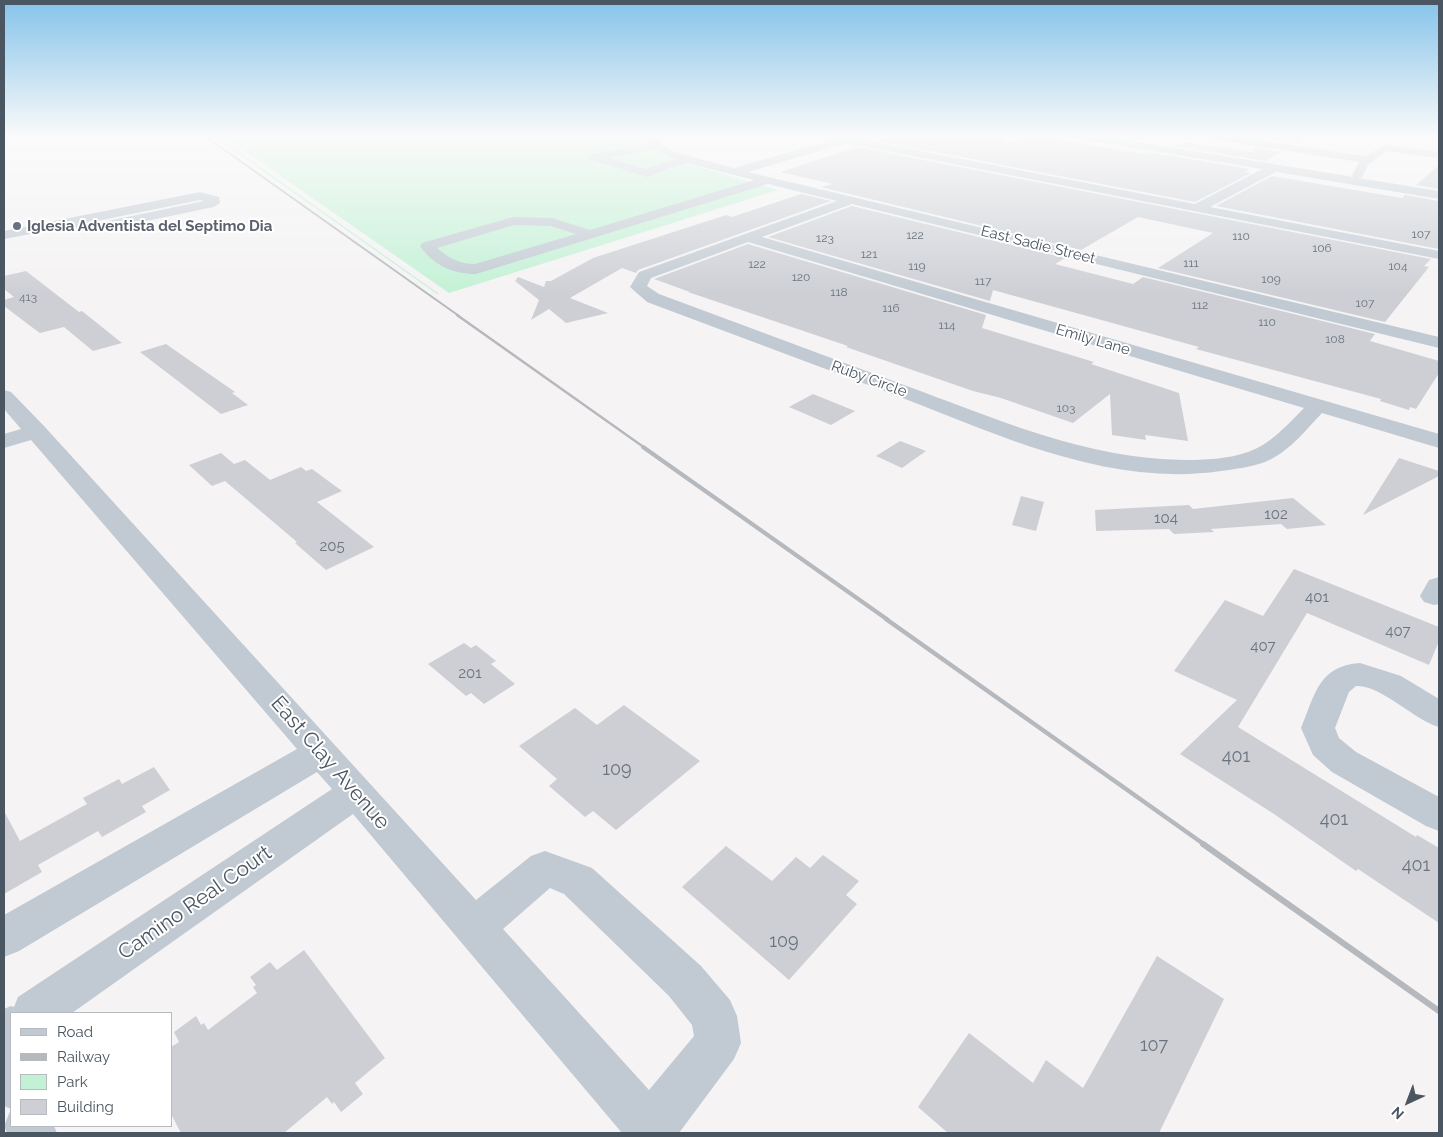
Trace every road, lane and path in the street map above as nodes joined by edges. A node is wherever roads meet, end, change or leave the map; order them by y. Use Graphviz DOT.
graph roads {
  1 [pos="740,189"];
  2 [pos="807,189"];
  3 [pos="1109,189"];
  4 [pos="1234,189"];
  5 [pos="1401,189"];
  6 [pos="1439,195"];
  7 [pos="851,200"];
  8 [pos="1199,207"];
  9 [pos="582,220"];
  10 [pos="73,221"];
  11 [pos="566,225"];
  12 [pos="590,234"];
  13 [pos="4,235"];
  14 [pos="528,236"];
  15 [pos="746,237"];
  16 [pos="1439,254"];
  17 [pos="461,255"];
  18 [pos="442,260"];
  19 [pos="1439,342"];
  20 [pos="4,396"];
  21 [pos="1317,406"];
  22 [pos="36,431"];
  23 [pos="4,441"];
  24 [pos="1439,441"];
  25 [pos="1439,715"];
  26 [pos="321,752"];
  27 [pos="356,792"];
  28 [pos="1439,815"];
  29 [pos="474,927"];
  30 [pos="4,937"];
  31 [pos="35,1012"];
  32 [pos="4,1068"];
  33 [pos="10,1083"];
  34 [pos="652,1131"];
  1 -- 12 [label="street"];
  2 -- 7 [label="street, East Sadie Street"];
  3 -- 8 [label="street"];
  4 -- 8 [label="street"];
  5 -- 6 [label="street"];
  7 -- 15 [label="street, Ruby Circle"];
  7 -- 19 [label="street, East Sadie Street"];
  8 -- 16 [label="street"];
  9 -- 11 [label="street"];
  10 -- 10 [label="street"];
  10 -- 13 [label="street"];
  11 -- 12 [label="street"];
  11 -- 14 [label="street"];
  11 -- 18 [label="street"];
  12 -- 18 [label="street"];
  15 -- 21 [label="street, Emily Lane"];
  15 -- 21 [label="street, Ruby Circle"];
  17 -- 18 [label="street"];
  20 -- 22 [label="street, East Clay Avenue"];
  21 -- 24 [label="street, Emily Lane"];
  22 -- 23 [label="street"];
  22 -- 26 [label="street, East Clay Avenue"];
  25 -- 28 [label="street"];
  26 -- 27 [label="street, East Clay Avenue"];
  26 -- 30 [label="street"];
  27 -- 29 [label="street, East Clay Avenue"];
  27 -- 31 [label="street, Camino Real Court"];
  29 -- 34 [label="street, East Clay Avenue"];
  29 -- 34 [label="street"];
  32 -- 33 [label="street"];
}
